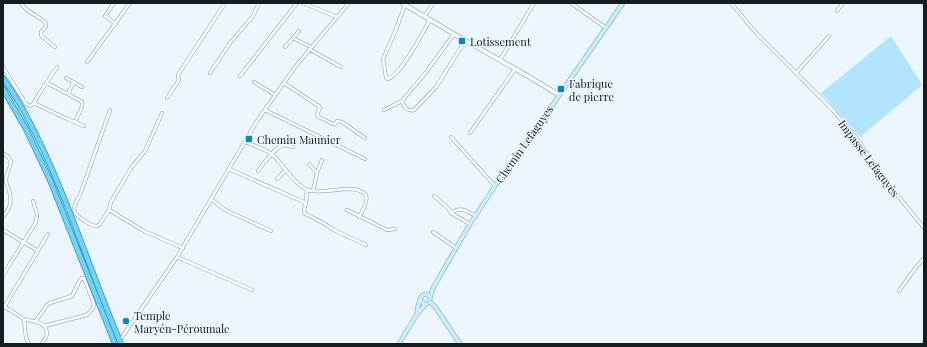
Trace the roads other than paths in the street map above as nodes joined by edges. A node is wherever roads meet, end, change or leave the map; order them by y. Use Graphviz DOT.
graph roads {
  1 [pos="21,3"];
  2 [pos="114,3"];
  3 [pos="130,3"];
  4 [pos="225,3"];
  5 [pos="259,3"];
  6 [pos="297,3"];
  7 [pos="303,3"];
  8 [pos="349,3"];
  9 [pos="433,3"];
  10 [pos="534,3"];
  11 [pos="571,3"];
  12 [pos="622,3"];
  13 [pos="731,3"];
  14 [pos="843,3"];
  15 [pos="404,4"];
  16 [pos="837,10"];
  17 [pos="424,16"];
  18 [pos="337,18"];
  19 [pos="430,19"];
  20 [pos="116,24"];
  21 [pos="606,28"];
  22 [pos="299,31"];
  23 [pos="454,34"];
  24 [pos="829,36"];
  25 [pos="293,38"];
  26 [pos="465,41"];
  27 [pos="55,47"];
  28 [pos="285,47"];
  29 [pos="310,48"];
  30 [pos="500,60"];
  31 [pos="87,62"];
  32 [pos="341,66"];
  33 [pos="3,67"];
  34 [pos="57,67"];
  35 [pos="515,69"];
  36 [pos="210,73"];
  37 [pos="796,73"];
  38 [pos="240,76"];
  39 [pos="3,78"];
  40 [pos="66,78"];
  41 [pos="254,82"];
  42 [pos="47,83"];
  43 [pos="73,83"];
  44 [pos="284,83"];
  45 [pos="82,87"];
  46 [pos="3,89"];
  47 [pos="68,94"];
  48 [pos="275,95"];
  49 [pos="558,95"];
  50 [pos="167,98"];
  51 [pos="402,101"];
  52 [pos="34,103"];
  53 [pos="110,110"];
  54 [pos="264,110"];
  55 [pos="384,110"];
  56 [pos="162,113"];
  57 [pos="75,122"];
  58 [pos="84,126"];
  59 [pos="470,133"];
  60 [pos="451,137"];
  61 [pos="365,138"];
  62 [pos="245,142"];
  63 [pos="293,147"];
  64 [pos="3,153"];
  65 [pos="272,154"];
  66 [pos="365,159"];
  67 [pos="322,160"];
  68 [pos="309,164"];
  69 [pos="229,169"];
  70 [pos="286,170"];
  71 [pos="258,171"];
  72 [pos="317,173"];
  73 [pos="277,180"];
  74 [pos="494,186"];
  75 [pos="307,190"];
  76 [pos="313,191"];
  77 [pos="434,196"];
  78 [pos="211,199"];
  79 [pos="33,202"];
  80 [pos="306,203"];
  81 [pos="109,210"];
  82 [pos="347,210"];
  83 [pos="452,213"];
  84 [pos="476,216"];
  85 [pos="3,217"];
  86 [pos="359,217"];
  87 [pos="470,224"];
  88 [pos="924,228"];
  89 [pos="395,229"];
  90 [pos="3,230"];
  91 [pos="271,231"];
  92 [pos="432,232"];
  93 [pos="48,234"];
  94 [pos="23,242"];
  95 [pos="366,245"];
  96 [pos="183,248"];
  97 [pos="456,248"];
  98 [pos="38,251"];
  99 [pos="177,257"];
  100 [pos="924,258"];
  101 [pos="3,275"];
  102 [pos="433,288"];
  103 [pos="252,290"];
  104 [pos="899,291"];
  105 [pos="424,294"];
  106 [pos="420,300"];
  107 [pos="429,301"];
  108 [pos="4,308"];
  109 [pos="417,314"];
  110 [pos="24,319"];
  111 [pos="35,322"];
  112 [pos="44,326"];
  113 [pos="122,336"];
  114 [pos="30,344"];
  115 [pos="42,344"];
  116 [pos="115,344"];
  117 [pos="121,344"];
  118 [pos="398,344"];
  119 [pos="460,344"];
  1 -- 27 [label="street"];
  2 -- 20 [label="street"];
  3 -- 20 [label="street"];
  4 -- 50 [label="street"];
  5 -- 36 [label="street"];
  6 -- 38 [label="street"];
  7 -- 18 [label="street"];
  8 -- 18 [label="street"];
  9 -- 17 [label="street"];
  10 -- 30 [label="street"];
  11 -- 21 [label="street"];
  12 -- 21 [label="main road, Chemin Lefaguyes"];
  13 -- 37 [label="street, Impasse Lefaguyès"];
  14 -- 16 [label="street"];
  15 -- 17 [label="street"];
  15 -- 19 [label="street"];
  17 -- 19 [label="street"];
  18 -- 29 [label="street"];
  19 -- 23 [label="street"];
  20 -- 31 [label="street"];
  21 -- 49 [label="main road, Chemin Lefaguyes"];
  22 -- 25 [label="street"];
  23 -- 26 [label="street"];
  23 -- 51 [label="street"];
  24 -- 37 [label="street"];
  25 -- 28 [label="street"];
  25 -- 29 [label="street"];
  26 -- 30 [label="street"];
  26 -- 51 [label="street"];
  29 -- 32 [label="street"];
  29 -- 44 [label="street"];
  30 -- 35 [label="street"];
  33 -- 52 [label="street"];
  34 -- 42 [label="street"];
  35 -- 49 [label="street"];
  35 -- 59 [label="street"];
  37 -- 88 [label="street, Impasse Lefaguyès"];
  39 -- 117 [label="highway"];
  40 -- 43 [label="street"];
  41 -- 48 [label="street"];
  42 -- 47 [label="street"];
  42 -- 52 [label="street"];
  43 -- 45 [label="street"];
  43 -- 47 [label="street"];
  44 -- 48 [label="street"];
  44 -- 61 [label="street"];
  46 -- 116 [label="highway"];
  47 -- 57 [label="street"];
  48 -- 54 [label="street"];
  49 -- 74 [label="main road, Chemin Lefaguyes"];
  51 -- 55 [label="street"];
  52 -- 57 [label="street"];
  53 -- 81 [label="street"];
  54 -- 62 [label="street"];
  54 -- 66 [label="street"];
  56 -- 81 [label="street"];
  57 -- 58 [label="street"];
  60 -- 74 [label="street, Chemin Lefaguyes"];
  62 -- 65 [label="street"];
  62 -- 69 [label="street"];
  63 -- 65 [label="street"];
  64 -- 85 [label="street"];
  65 -- 70 [label="street"];
  65 -- 71 [label="street"];
  67 -- 72 [label="street"];
  68 -- 72 [label="street"];
  69 -- 78 [label="street"];
  69 -- 80 [label="street"];
  70 -- 73 [label="street"];
  70 -- 75 [label="street"];
  72 -- 76 [label="street"];
  74 -- 84 [label="main road, Chemin Lefaguyes"];
  75 -- 76 [label="street"];
  75 -- 80 [label="street"];
  76 -- 86 [label="street"];
  77 -- 83 [label="street"];
  78 -- 91 [label="street"];
  78 -- 96 [label="street"];
  79 -- 94 [label="street"];
  80 -- 95 [label="street"];
  81 -- 96 [label="street"];
  82 -- 86 [label="street"];
  83 -- 84 [label="street"];
  83 -- 87 [label="street"];
  84 -- 87 [label="main road, Chemin Lefaguyes"];
  86 -- 89 [label="street"];
  87 -- 97 [label="main road, Chemin Lefaguyes"];
  90 -- 94 [label="street"];
  92 -- 97 [label="street"];
  93 -- 98 [label="street"];
  94 -- 98 [label="street"];
  94 -- 101 [label="street"];
  96 -- 99 [label="street"];
  97 -- 102 [label="main road, Chemin Lefaguyes"];
  98 -- 108 [label="street"];
  99 -- 103 [label="street"];
  99 -- 113 [label="street"];
  100 -- 104 [label="street"];
  102 -- 105 [label="main road, Chemin Lefaguyes"];
  102 -- 107 [label="main road, Chemin Lefaguyes"];
  105 -- 106 [label="main road"];
  105 -- 107 [label="main road"];
  106 -- 107 [label="main road"];
  106 -- 109 [label="main road, Chemin Lefaguyes"];
  107 -- 109 [label="main road, Chemin Lefaguyes"];
  107 -- 119 [label="main road"];
  108 -- 110 [label="street"];
  109 -- 118 [label="main road, Chemin Lefaguyes"];
  110 -- 111 [label="street"];
  110 -- 114 [label="street"];
  111 -- 112 [label="street"];
  111 -- 112 [label="street"];
  112 -- 115 [label="street"];
}
